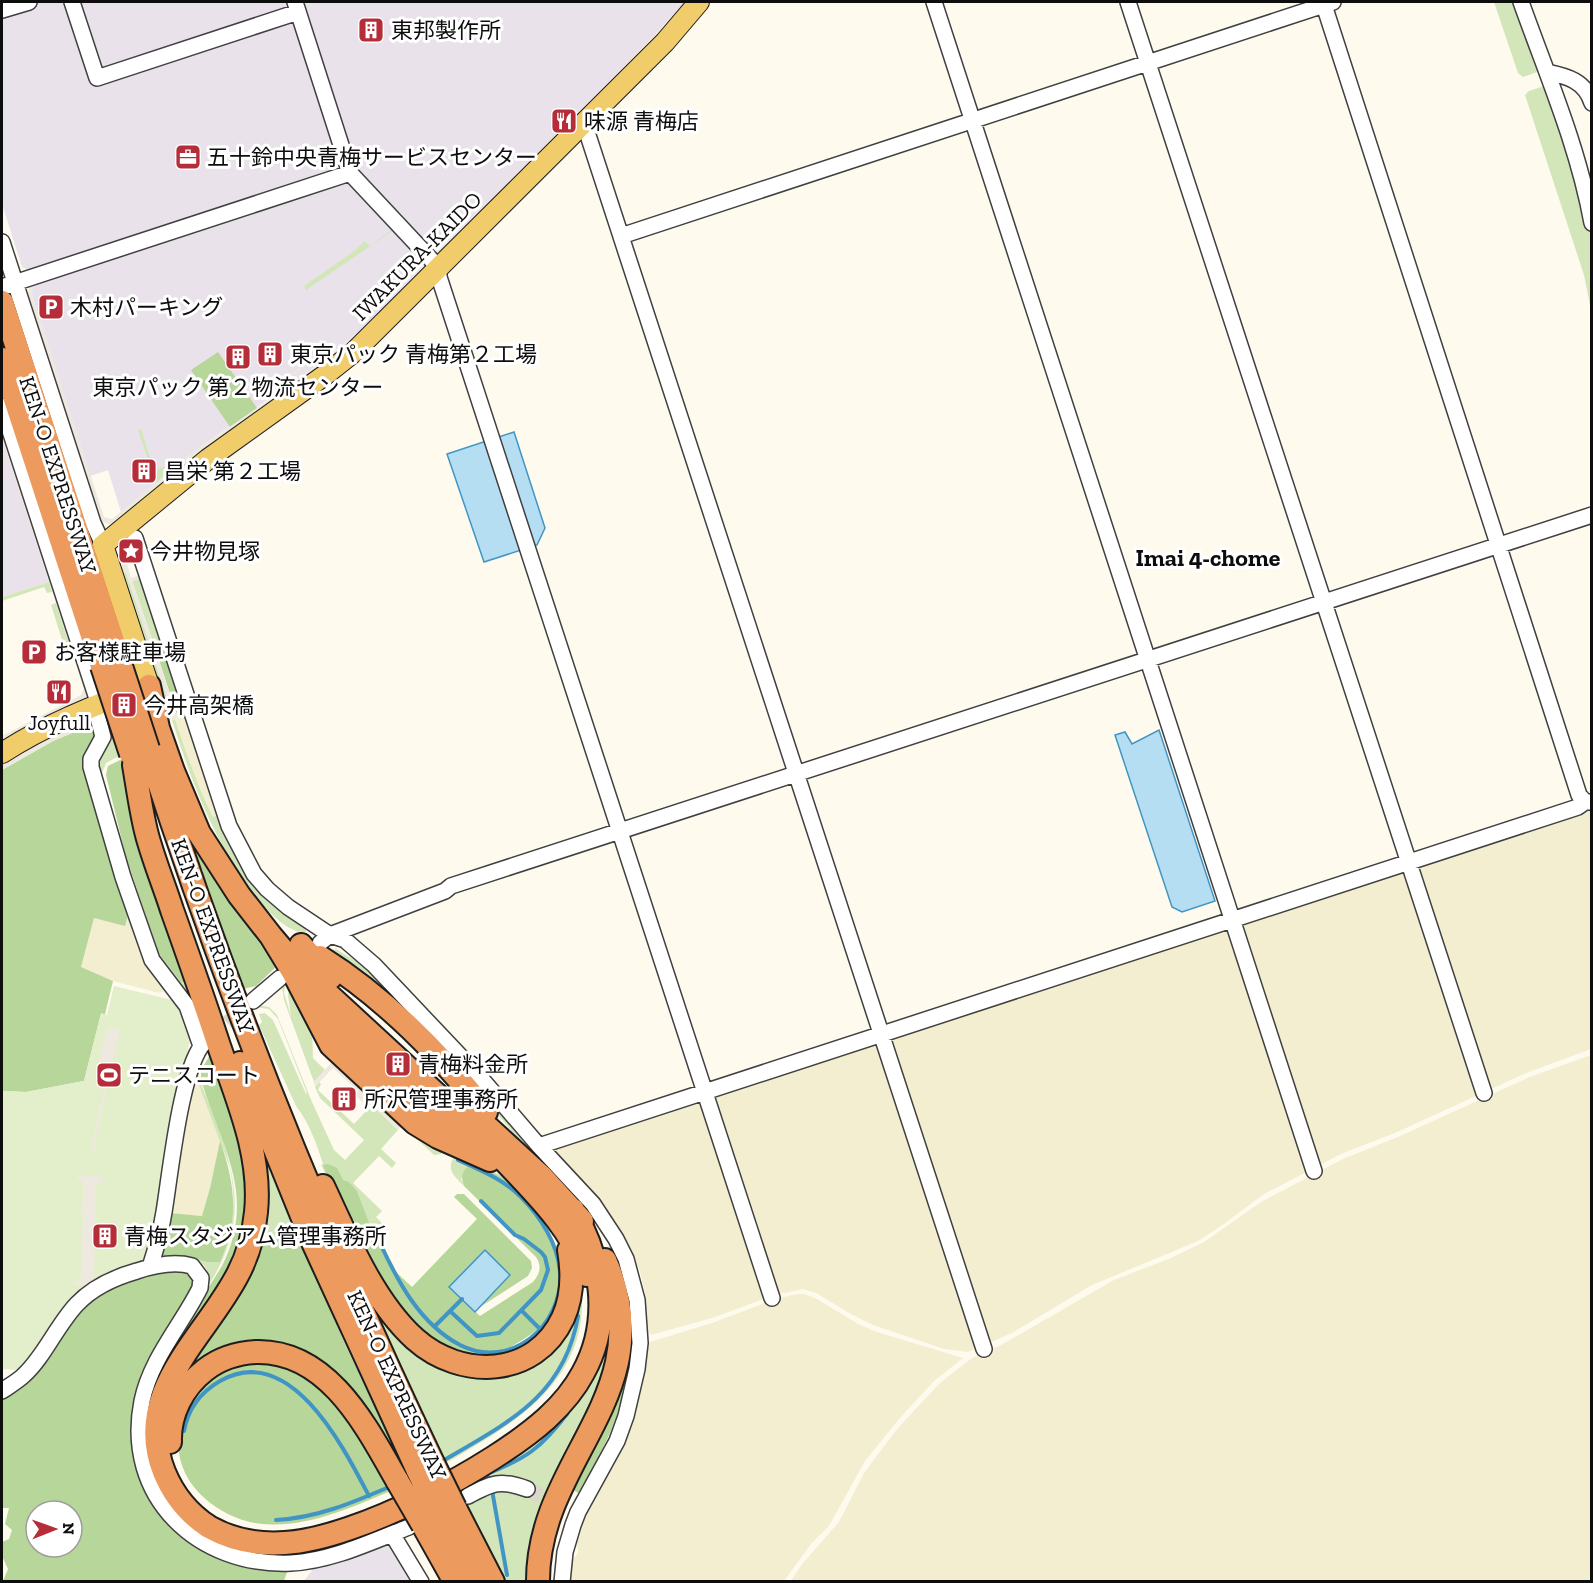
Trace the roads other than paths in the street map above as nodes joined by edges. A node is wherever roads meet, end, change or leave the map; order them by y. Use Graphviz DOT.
graph roads {
  1 [pos="29,2"];
  2 [pos="72,2"];
  3 [pos="699,2"];
  4 [pos="934,2"];
  5 [pos="1128,2"];
  6 [pos="1327,2"];
  7 [pos="1521,2"];
  8 [pos="1532,2"];
  9 [pos="296,7"];
  10 [pos="2,10"];
  11 [pos="1527,19"];
  12 [pos="1148,63"];
  13 [pos="1547,72"];
  14 [pos="1592,103"];
  15 [pos="972,121"];
  16 [pos="584,123"];
  17 [pos="350,173"];
  18 [pos="1592,224"];
  19 [pos="621,236"];
  20 [pos="2,242"];
  21 [pos="439,268"];
  22 [pos="8,285"];
  23 [pos="2,302"];
  24 [pos="2,359"];
  25 [pos="2,406"];
  26 [pos="1592,515"];
  27 [pos="135,538"];
  28 [pos="103,545"];
  29 [pos="1499,545"];
  30 [pos="1324,601"];
  31 [pos="1148,658"];
  32 [pos="149,686"];
  33 [pos="97,706"];
  34 [pos="2,753"];
  35 [pos="138,756"];
  36 [pos="796,774"];
  37 [pos="1588,802"];
  38 [pos="619,831"];
  39 [pos="1408,861"];
  40 [pos="1232,919"];
  41 [pos="271,936"];
  42 [pos="317,941"];
  43 [pos="220,961"];
  44 [pos="292,980"];
  45 [pos="253,1001"];
  46 [pos="881,1034"];
  47 [pos="704,1091"];
  48 [pos="1484,1093"];
  49 [pos="469,1147"];
  50 [pos="517,1159"];
  51 [pos="1314,1171"];
  52 [pos="573,1210"];
  53 [pos="564,1232"];
  54 [pos="150,1267"];
  55 [pos="772,1298"];
  56 [pos="984,1349"];
  57 [pos="2,1391"];
  58 [pos="416,1472"];
  59 [pos="527,1490"];
  60 [pos="439,1514"];
  61 [pos="392,1534"];
  62 [pos="421,1581"];
  63 [pos="455,1581"];
  64 [pos="473,1581"];
  65 [pos="492,1581"];
  66 [pos="538,1581"];
  67 [pos="562,1581"];
  1 -- 10 [label="street"];
  2 -- 9 [label="street"];
  3 -- 16 [label="main road, IWAKURA-KAIDO"];
  4 -- 15 [label="street"];
  5 -- 12 [label="street"];
  6 -- 12 [label="street"];
  6 -- 29 [label="street"];
  7 -- 11 [label="street"];
  8 -- 11 [label="street"];
  9 -- 17 [label="street"];
  11 -- 13 [label="street"];
  12 -- 15 [label="street"];
  12 -- 30 [label="street"];
  13 -- 14 [label="street"];
  13 -- 18 [label="street"];
  15 -- 19 [label="street"];
  15 -- 31 [label="street"];
  16 -- 19 [label="street"];
  16 -- 21 [label="main road, IWAKURA-KAIDO"];
  17 -- 21 [label="street"];
  17 -- 22 [label="street"];
  19 -- 36 [label="street"];
  20 -- 22 [label="street"];
  21 -- 28 [label="main road, IWAKURA-KAIDO"];
  21 -- 38 [label="street"];
  22 -- 28 [label="street"];
  23 -- 35 [label="highway, KEN-O EXPRESSWAY, bridge"];
  24 -- 35 [label="highway, KEN-O EXPRESSWAY, bridge"];
  25 -- 33 [label="street"];
  26 -- 29 [label="street"];
  27 -- 42 [label="street"];
  28 -- 32 [label="main road"];
  29 -- 30 [label="street"];
  29 -- 37 [label="street"];
  30 -- 31 [label="street"];
  30 -- 39 [label="street"];
  31 -- 36 [label="street"];
  31 -- 40 [label="street"];
  32 -- 33 [label="main road"];
  32 -- 41 [label="highway"];
  32 -- 42 [label="highway"];
  33 -- 34 [label="main road"];
  33 -- 54 [label="street"];
  35 -- 43 [label="highway, KEN-O EXPRESSWAY"];
  35 -- 52 [label="highway"];
  35 -- 58 [label="highway, KEN-O EXPRESSWAY"];
  36 -- 38 [label="street"];
  36 -- 46 [label="street"];
  37 -- 39 [label="street"];
  38 -- 42 [label="street"];
  38 -- 47 [label="street"];
  39 -- 40 [label="street"];
  39 -- 48 [label="street"];
  40 -- 46 [label="street"];
  40 -- 51 [label="street"];
  41 -- 44 [label="highway"];
  41 -- 50 [label="highway"];
  42 -- 50 [label="highway"];
  42 -- 50 [label="highway"];
  42 -- 50 [label="street"];
  43 -- 53 [label="highway"];
  43 -- 58 [label="highway, KEN-O EXPRESSWAY"];
  44 -- 45 [label="street"];
  44 -- 49 [label="highway"];
  44 -- 49 [label="highway"];
  46 -- 47 [label="street"];
  46 -- 56 [label="street"];
  47 -- 50 [label="street"];
  47 -- 55 [label="street"];
  49 -- 50 [label="highway"];
  50 -- 52 [label="highway"];
  50 -- 53 [label="highway"];
  50 -- 67 [label="street"];
  52 -- 66 [label="highway"];
  53 -- 58 [label="highway"];
  54 -- 57 [label="street"];
  54 -- 61 [label="street"];
  58 -- 60 [label="highway, KEN-O EXPRESSWAY, bridge"];
  58 -- 60 [label="highway, bridge"];
  59 -- 60 [label="street"];
  60 -- 61 [label="street"];
  60 -- 63 [label="highway"];
  60 -- 64 [label="highway, KEN-O EXPRESSWAY"];
  60 -- 65 [label="highway, KEN-O EXPRESSWAY"];
  61 -- 62 [label="street"];
}
